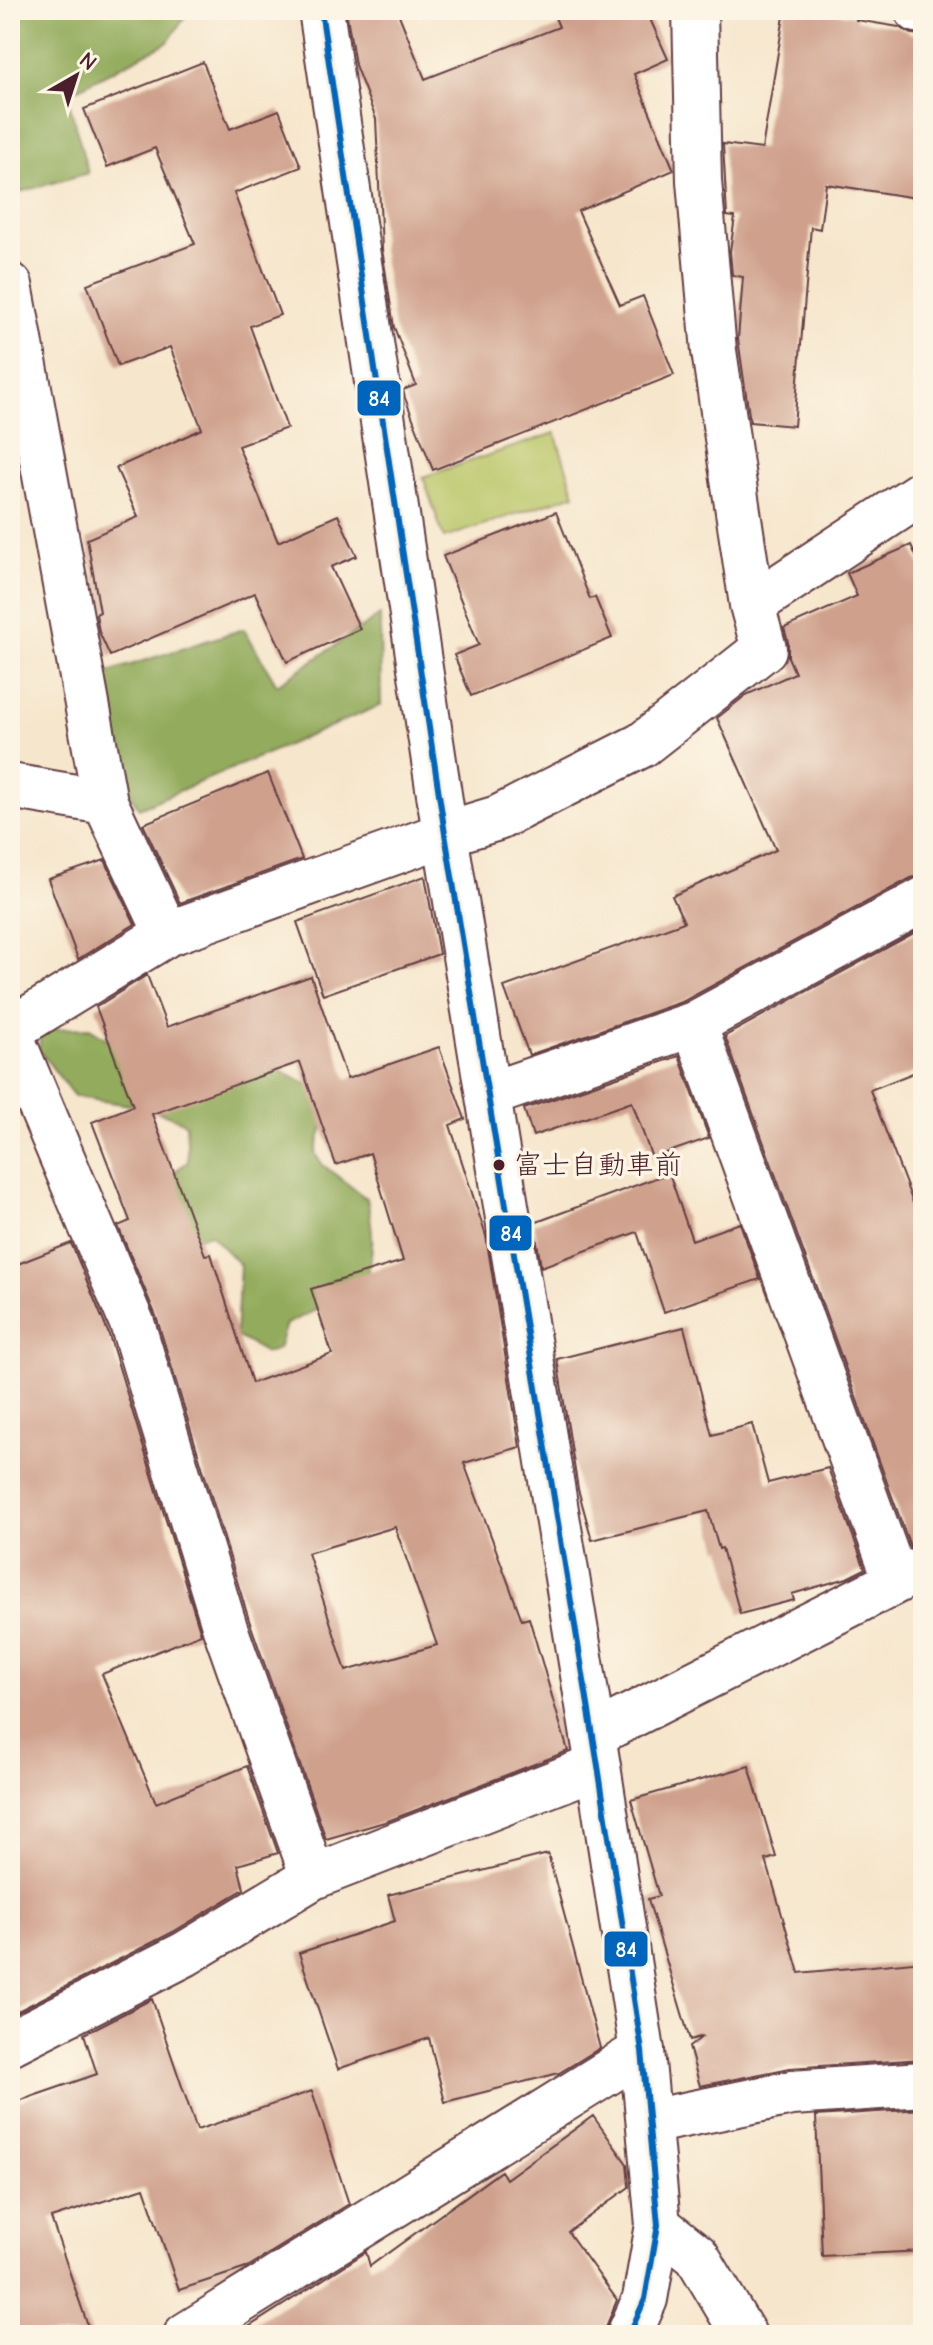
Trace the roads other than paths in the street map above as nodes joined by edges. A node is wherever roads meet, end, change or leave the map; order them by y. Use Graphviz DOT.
graph roads {
  1 [pos="321,10"];
  2 [pos="695,10"];
  3 [pos="917,10"];
  4 [pos="923,11"];
  5 [pos="10,285"];
  6 [pos="923,492"];
  7 [pos="752,605"];
  8 [pos="10,786"];
  9 [pos="105,802"];
  10 [pos="445,834"];
  11 [pos="923,900"];
  12 [pos="167,934"];
  13 [pos="694,1024"];
  14 [pos="10,1032"];
  15 [pos="488,1095"];
  16 [pos="910,1574"];
  17 [pos="595,1751"];
  18 [pos="313,1877"];
  19 [pos="10,2043"];
  20 [pos="642,2051"];
  21 [pos="923,2084"];
  22 [pos="649,2122"];
  23 [pos="658,2225"];
  24 [pos="186,2335"];
  25 [pos="629,2335"];
  26 [pos="744,2335"];
  1 -- 10 [label="street"];
  2 -- 7 [label="street"];
  3 -- 4 [label="street"];
  5 -- 9 [label="street"];
  6 -- 7 [label="street"];
  7 -- 10 [label="street"];
  8 -- 9 [label="street"];
  9 -- 12 [label="street"];
  10 -- 12 [label="street"];
  10 -- 15 [label="street"];
  11 -- 13 [label="street"];
  12 -- 14 [label="street"];
  13 -- 15 [label="street"];
  13 -- 16 [label="street"];
  14 -- 18 [label="street"];
  15 -- 17 [label="street"];
  16 -- 17 [label="street"];
  17 -- 18 [label="street"];
  17 -- 20 [label="street"];
  18 -- 19 [label="street"];
  20 -- 22 [label="street"];
  20 -- 24 [label="street"];
  21 -- 22 [label="street"];
  22 -- 23 [label="street"];
  23 -- 25 [label="street"];
  23 -- 26 [label="street"];
}
